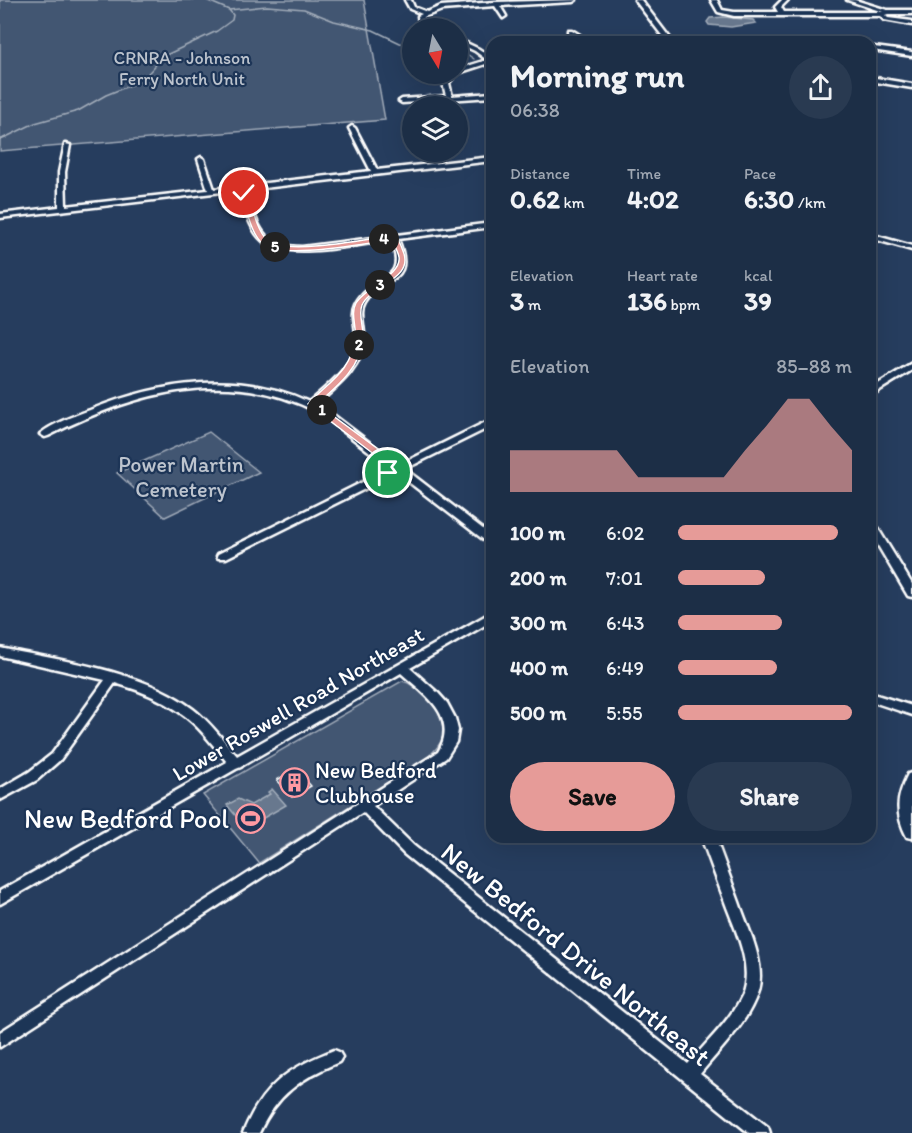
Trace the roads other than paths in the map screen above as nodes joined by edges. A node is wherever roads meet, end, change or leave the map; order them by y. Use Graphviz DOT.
graph roads {
  1 [pos="408,0"];
  2 [pos="573,0"];
  3 [pos="638,0"];
  4 [pos="714,0"];
  5 [pos="785,0"];
  6 [pos="850,0"];
  7 [pos="496,4"];
  8 [pos="912,12"];
  9 [pos="426,13"];
  10 [pos="885,13"];
  11 [pos="782,14"];
  12 [pos="503,16"];
  13 [pos="422,18"];
  14 [pos="910,25"];
  15 [pos="570,32"];
  16 [pos="578,36"];
  17 [pos="665,36"];
  18 [pos="881,44"];
  19 [pos="468,46"];
  20 [pos="876,49"];
  21 [pos="912,53"];
  22 [pos="486,56"];
  23 [pos="486,62"];
  24 [pos="468,68"];
  25 [pos="911,76"];
  26 [pos="876,80"];
  27 [pos="909,85"];
  28 [pos="486,95"];
  29 [pos="468,97"];
  30 [pos="352,128"];
  31 [pos="67,145"];
  32 [pos="201,159"];
  33 [pos="486,160"];
  34 [pos="375,173"];
  35 [pos="242,188"];
  36 [pos="212,192"];
  37 [pos="63,209"];
  38 [pos="0,216"];
  39 [pos="486,226"];
  40 [pos="394,237"];
  41 [pos="876,238"];
  42 [pos="912,248"];
  43 [pos="912,366"];
  44 [pos="876,388"];
  45 [pos="312,404"];
  46 [pos="486,425"];
  47 [pos="45,434"];
  48 [pos="398,468"];
  49 [pos="486,536"];
  50 [pos="876,536"];
  51 [pos="222,556"];
  52 [pos="912,593"];
  53 [pos="486,620"];
  54 [pos="0,652"];
  55 [pos="403,668"];
  56 [pos="112,678"];
  57 [pos="876,699"];
  58 [pos="912,711"];
  59 [pos="237,764"];
  60 [pos="912,778"];
  61 [pos="0,795"];
  62 [pos="365,806"];
  63 [pos="912,833"];
  64 [pos="710,843"];
  65 [pos="0,898"];
  66 [pos="0,1040"];
  67 [pos="334,1057"];
  68 [pos="689,1075"];
  69 [pos="251,1133"];
  70 [pos="762,1133"];
  1 -- 9 [label="street"];
  2 -- 7 [label="street"];
  3 -- 17 [label="street"];
  4 -- 11 [label="street"];
  5 -- 11 [label="street"];
  6 -- 10 [label="street"];
  7 -- 9 [label="street"];
  7 -- 12 [label="street"];
  8 -- 10 [label="street"];
  9 -- 13 [label="street"];
  10 -- 11 [label="street"];
  10 -- 14 [label="street"];
  15 -- 16 [label="street"];
  18 -- 21 [label="street"];
  19 -- 22 [label="street"];
  20 -- 21 [label="street"];
  23 -- 24 [label="street"];
  25 -- 27 [label="street"];
  26 -- 27 [label="street"];
  28 -- 29 [label="street"];
  30 -- 34 [label="street"];
  31 -- 37 [label="street"];
  32 -- 36 [label="street"];
  33 -- 34 [label="street"];
  34 -- 35 [label="street"];
  35 -- 36 [label="street"];
  35 -- 40 [label="street"];
  36 -- 37 [label="street"];
  37 -- 38 [label="street"];
  39 -- 40 [label="street"];
  40 -- 45 [label="street"];
  41 -- 42 [label="street"];
  43 -- 44 [label="street"];
  45 -- 47 [label="street"];
  45 -- 48 [label="street"];
  46 -- 48 [label="street"];
  48 -- 49 [label="street"];
  48 -- 51 [label="street"];
  50 -- 52 [label="street"];
  53 -- 55 [label="street, Lower Roswell Road Northeast"];
  54 -- 56 [label="street"];
  55 -- 59 [label="street, Lower Roswell Road Northeast"];
  55 -- 62 [label="street"];
  56 -- 59 [label="street"];
  56 -- 61 [label="street"];
  57 -- 58 [label="street"];
  59 -- 65 [label="street, Lower Roswell Road Northeast"];
  60 -- 63 [label="street"];
  62 -- 66 [label="street"];
  62 -- 68 [label="street, New Bedford Drive Northeast"];
  64 -- 68 [label="street"];
  67 -- 69 [label="street"];
  68 -- 70 [label="street, New Bedford Drive Northeast"];
}
